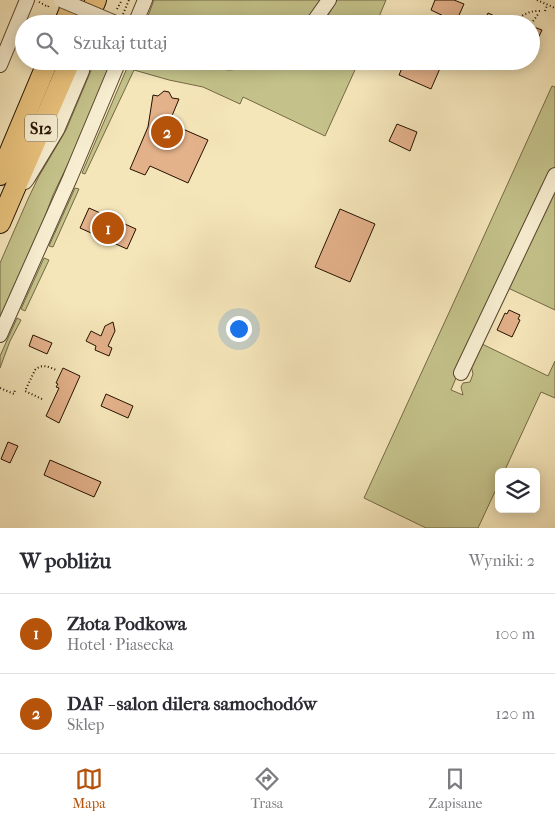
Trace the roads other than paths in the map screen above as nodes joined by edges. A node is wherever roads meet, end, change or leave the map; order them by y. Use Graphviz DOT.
graph roads {
  1 [pos="27,0"];
  2 [pos="61,0"];
  3 [pos="74,0"];
  4 [pos="96,0"];
  5 [pos="145,0"];
  6 [pos="328,0"];
  7 [pos="21,15"];
  8 [pos="68,15"];
  9 [pos="90,15"];
  10 [pos="94,15"];
  11 [pos="105,15"];
  12 [pos="139,15"];
  13 [pos="318,15"];
  14 [pos="15,29"];
  15 [pos="0,65"];
  16 [pos="44,70"];
  17 [pos="66,70"];
  18 [pos="82,70"];
  19 [pos="115,70"];
  20 [pos="555,174"];
  21 [pos="0,175"];
  22 [pos="12,196"];
  23 [pos="0,223"];
  24 [pos="0,335"];
  25 [pos="461,373"];
  1 -- 7 [label="street"];
  2 -- 11 [label="street, bridge"];
  3 -- 8 [label="highway"];
  4 -- 9 [label="highway"];
  4 -- 10 [label="street"];
  5 -- 12 [label="street"];
  6 -- 13 [label="street"];
  14 -- 15 [label="street"];
  16 -- 21 [label="highway, S12"];
  17 -- 22 [label="highway, S12"];
  18 -- 22 [label="street"];
  19 -- 24 [label="street"];
  20 -- 25 [label="street"];
  22 -- 23 [label="highway, S12"];
}
